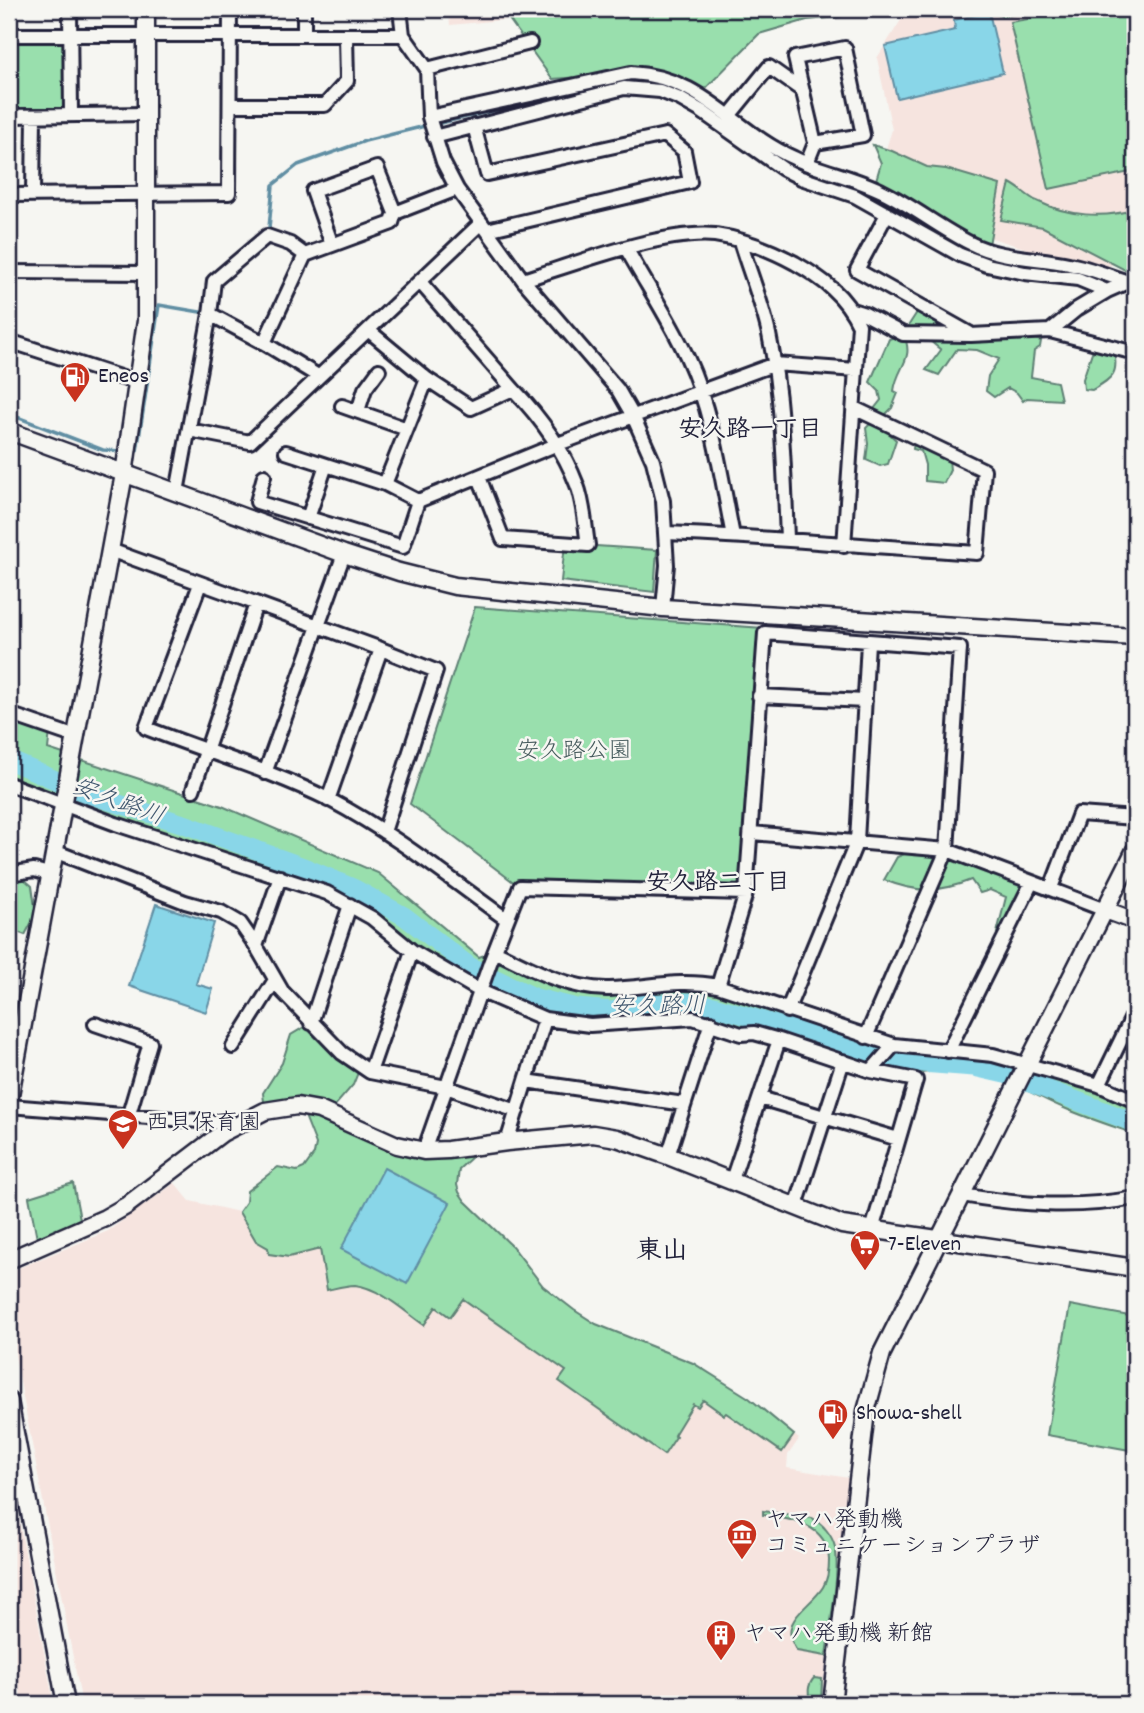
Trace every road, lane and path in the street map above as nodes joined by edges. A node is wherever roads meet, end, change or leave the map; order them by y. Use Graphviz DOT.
graph roads {
  1 [pos="70,9"];
  2 [pos="146,9"];
  3 [pos="230,9"];
  4 [pos="304,9"];
  5 [pos="400,9"];
  6 [pos="69,34"];
  7 [pos="230,34"];
  8 [pos="9,35"];
  9 [pos="304,35"];
  10 [pos="403,35"];
  11 [pos="346,36"];
  12 [pos="147,37"];
  13 [pos="530,43"];
  14 [pos="427,69"];
  15 [pos="803,91"];
  16 [pos="230,105"];
  17 [pos="705,107"];
  18 [pos="147,114"];
  19 [pos="71,115"];
  20 [pos="9,116"];
  21 [pos="34,116"];
  22 [pos="729,116"];
  23 [pos="429,117"];
  24 [pos="474,126"];
  25 [pos="434,136"];
  26 [pos="815,144"];
  27 [pos="807,163"];
  28 [pos="457,188"];
  29 [pos="33,193"];
  30 [pos="148,193"];
  31 [pos="9,195"];
  32 [pos="395,213"];
  33 [pos="887,214"];
  34 [pos="935,222"];
  35 [pos="484,227"];
  36 [pos="926,236"];
  37 [pos="740,241"];
  38 [pos="332,245"];
  39 [pos="626,248"];
  40 [pos="305,255"];
  41 [pos="9,272"];
  42 [pos="147,274"];
  43 [pos="523,280"];
  44 [pos="420,282"];
  45 [pos="1133,282"];
  46 [pos="1107,290"];
  47 [pos="852,310"];
  48 [pos="210,314"];
  49 [pos="368,330"];
  50 [pos="1050,331"];
  51 [pos="971,335"];
  52 [pos="9,341"];
  53 [pos="264,343"];
  54 [pos="1135,353"];
  55 [pos="775,364"];
  56 [pos="379,370"];
  57 [pos="856,370"];
  58 [pos="318,376"];
  59 [pos="427,379"];
  60 [pos="135,382"];
  61 [pos="513,388"];
  62 [pos="700,391"];
  63 [pos="342,406"];
  64 [pos="854,408"];
  65 [pos="358,411"];
  66 [pos="633,415"];
  67 [pos="407,429"];
  68 [pos="189,430"];
  69 [pos="9,431"];
  70 [pos="558,444"];
  71 [pos="286,452"];
  72 [pos="326,466"];
  73 [pos="124,474"];
  74 [pos="264,476"];
  75 [pos="479,477"];
  76 [pos="385,484"];
  77 [pos="177,492"];
  78 [pos="418,501"];
  79 [pos="308,518"];
  80 [pos="667,533"];
  81 [pos="733,536"];
  82 [pos="788,538"];
  83 [pos="844,545"];
  84 [pos="110,550"];
  85 [pos="344,554"];
  86 [pos="200,584"];
  87 [pos="256,604"];
  88 [pos="663,608"];
  89 [pos="317,626"];
  90 [pos="1135,637"];
  91 [pos="868,642"];
  92 [pos="381,649"];
  93 [pos="759,696"];
  94 [pos="865,701"];
  95 [pos="9,714"];
  96 [pos="76,737"];
  97 [pos="208,752"];
  98 [pos="265,773"];
  99 [pos="9,784"];
  100 [pos="193,790"];
  101 [pos="328,800"];
  102 [pos="63,804"];
  103 [pos="1135,818"];
  104 [pos="384,832"];
  105 [pos="752,833"];
  106 [pos="857,841"];
  107 [pos="947,850"];
  108 [pos="1135,850"];
  109 [pos="54,851"];
  110 [pos="9,874"];
  111 [pos="49,874"];
  112 [pos="280,877"];
  113 [pos="1032,882"];
  114 [pos="1051,888"];
  115 [pos="746,893"];
  116 [pos="350,905"];
  117 [pos="1105,910"];
  118 [pos="506,919"];
  119 [pos="1135,921"];
  120 [pos="256,946"];
  121 [pos="412,951"];
  122 [pos="492,957"];
  123 [pos="275,980"];
  124 [pos="718,986"];
  125 [pos="480,991"];
  126 [pos="787,1011"];
  127 [pos="1134,1014"];
  128 [pos="545,1018"];
  129 [pos="711,1022"];
  130 [pos="311,1023"];
  131 [pos="95,1024"];
  132 [pos="866,1037"];
  133 [pos="14,1039"];
  134 [pos="779,1040"];
  135 [pos="233,1047"];
  136 [pos="892,1047"];
  137 [pos="948,1051"];
  138 [pos="843,1061"];
  139 [pos="1027,1064"];
  140 [pos="873,1069"];
  141 [pos="370,1072"];
  142 [pos="526,1081"];
  143 [pos="1099,1086"];
  144 [pos="446,1087"];
  145 [pos="760,1098"];
  146 [pos="9,1100"];
  147 [pos="1135,1101"];
  148 [pos="684,1104"];
  149 [pos="9,1106"];
  150 [pos="517,1111"];
  151 [pos="129,1114"];
  152 [pos="823,1117"];
  153 [pos="237,1124"];
  154 [pos="898,1139"];
  155 [pos="507,1142"];
  156 [pos="424,1151"];
  157 [pos="668,1156"];
  158 [pos="732,1180"];
  159 [pos="962,1195"];
  160 [pos="1135,1198"];
  161 [pos="796,1206"];
  162 [pos="872,1230"];
  163 [pos="941,1239"];
  164 [pos="9,1260"];
  165 [pos="1135,1268"];
  166 [pos="9,1401"];
  167 [pos="66,1704"];
  168 [pos="832,1704"];
  1 -- 6 [label="street"];
  2 -- 12 [label="street"];
  3 -- 7 [label="street"];
  4 -- 9 [label="street"];
  5 -- 10 [label="street"];
  6 -- 8 [label="street"];
  6 -- 12 [label="street"];
  6 -- 19 [label="street"];
  7 -- 9 [label="street"];
  7 -- 12 [label="street"];
  7 -- 16 [label="street"];
  9 -- 11 [label="street"];
  10 -- 11 [label="street"];
  10 -- 14 [label="street"];
  11 -- 16 [label="street"];
  12 -- 18 [label="street"];
  13 -- 14 [label="street"];
  14 -- 23 [label="street"];
  15 -- 22 [label="street"];
  15 -- 26 [label="street"];
  15 -- 26 [label="street"];
  16 -- 30 [label="street"];
  17 -- 22 [label="street"];
  17 -- 23 [label="street"];
  17 -- 24 [label="street"];
  17 -- 33 [label="street"];
  18 -- 19 [label="street"];
  18 -- 30 [label="street"];
  19 -- 21 [label="street"];
  20 -- 21 [label="street"];
  21 -- 29 [label="street"];
  22 -- 27 [label="street"];
  23 -- 25 [label="street"];
  24 -- 25 [label="street"];
  24 -- 35 [label="street"];
  25 -- 28 [label="street"];
  26 -- 27 [label="street"];
  27 -- 34 [label="street"];
  28 -- 32 [label="street"];
  28 -- 35 [label="street"];
  29 -- 30 [label="street"];
  29 -- 31 [label="street"];
  30 -- 42 [label="street"];
  32 -- 38 [label="street"];
  32 -- 38 [label="street"];
  33 -- 36 [label="street"];
  33 -- 51 [label="street"];
  34 -- 36 [label="street"];
  34 -- 45 [label="street"];
  35 -- 43 [label="street"];
  35 -- 44 [label="street"];
  36 -- 46 [label="street"];
  37 -- 39 [label="street"];
  37 -- 47 [label="street"];
  37 -- 55 [label="street"];
  38 -- 40 [label="street"];
  39 -- 43 [label="street"];
  39 -- 62 [label="street"];
  40 -- 48 [label="street"];
  40 -- 53 [label="street"];
  41 -- 42 [label="street"];
  42 -- 60 [label="street"];
  43 -- 66 [label="street"];
  44 -- 49 [label="street"];
  44 -- 61 [label="street"];
  45 -- 46 [label="street"];
  46 -- 50 [label="street"];
  47 -- 51 [label="street"];
  47 -- 57 [label="street"];
  48 -- 53 [label="street"];
  48 -- 68 [label="street"];
  49 -- 58 [label="street"];
  49 -- 59 [label="street"];
  50 -- 51 [label="street"];
  50 -- 54 [label="street"];
  52 -- 60 [label="street"];
  53 -- 58 [label="street"];
  55 -- 57 [label="street"];
  55 -- 62 [label="street"];
  55 -- 82 [label="street"];
  56 -- 65 [label="street"];
  57 -- 64 [label="street"];
  58 -- 68 [label="street"];
  59 -- 61 [label="street"];
  59 -- 67 [label="street"];
  60 -- 73 [label="street"];
  61 -- 70 [label="street"];
  62 -- 66 [label="street"];
  62 -- 81 [label="street"];
  63 -- 65 [label="street"];
  64 -- 83 [label="street"];
  64 -- 83 [label="street"];
  65 -- 67 [label="street"];
  66 -- 70 [label="street"];
  66 -- 80 [label="street"];
  67 -- 76 [label="street"];
  68 -- 77 [label="street"];
  69 -- 73 [label="street"];
  70 -- 75 [label="street"];
  70 -- 75 [label="street"];
  71 -- 72 [label="street"];
  72 -- 76 [label="street"];
  72 -- 79 [label="street"];
  73 -- 77 [label="street"];
  73 -- 84 [label="street"];
  74 -- 79 [label="street"];
  75 -- 78 [label="street"];
  76 -- 78 [label="street"];
  77 -- 85 [label="street"];
  78 -- 79 [label="street"];
  80 -- 81 [label="street"];
  80 -- 88 [label="street"];
  81 -- 82 [label="street"];
  82 -- 83 [label="street"];
  84 -- 86 [label="street"];
  84 -- 96 [label="street"];
  85 -- 88 [label="street"];
  85 -- 89 [label="street"];
  86 -- 87 [label="street"];
  86 -- 97 [label="street"];
  87 -- 89 [label="street"];
  87 -- 97 [label="street"];
  88 -- 90 [label="street"];
  89 -- 92 [label="street"];
  89 -- 98 [label="street"];
  91 -- 93 [label="street"];
  91 -- 94 [label="street"];
  91 -- 107 [label="street"];
  92 -- 101 [label="street"];
  92 -- 104 [label="street"];
  93 -- 94 [label="street"];
  93 -- 105 [label="street"];
  94 -- 106 [label="street"];
  95 -- 96 [label="street"];
  96 -- 102 [label="street"];
  97 -- 98 [label="street"];
  97 -- 100 [label="street"];
  98 -- 101 [label="street"];
  99 -- 102 [label="street"];
  101 -- 104 [label="street"];
  102 -- 109 [label="street"];
  102 -- 112 [label="street"];
  103 -- 114 [label="street"];
  104 -- 118 [label="street"];
  105 -- 106 [label="street"];
  105 -- 115 [label="street"];
  106 -- 107 [label="street"];
  106 -- 126 [label="street"];
  107 -- 113 [label="street"];
  107 -- 132 [label="street"];
  108 -- 117 [label="street"];
  109 -- 111 [label="street"];
  109 -- 120 [label="street"];
  110 -- 111 [label="street"];
  111 -- 133 [label="street"];
  112 -- 116 [label="street"];
  112 -- 120 [label="street"];
  113 -- 114 [label="street"];
  113 -- 137 [label="street"];
  114 -- 117 [label="street"];
  115 -- 118 [label="street"];
  115 -- 124 [label="street"];
  116 -- 121 [label="street"];
  116 -- 130 [label="street"];
  117 -- 119 [label="street"];
  117 -- 139 [label="street"];
  118 -- 122 [label="street"];
  120 -- 123 [label="street"];
  121 -- 125 [label="street"];
  121 -- 141 [label="street"];
  122 -- 124 [label="street"];
  122 -- 125 [label="street"];
  123 -- 130 [label="street"];
  123 -- 135 [label="street"];
  124 -- 126 [label="street"];
  125 -- 128 [label="street"];
  125 -- 144 [label="street"];
  126 -- 132 [label="street"];
  127 -- 143 [label="street"];
  128 -- 129 [label="street"];
  128 -- 142 [label="street"];
  129 -- 134 [label="street"];
  129 -- 148 [label="street"];
  130 -- 141 [label="street"];
  131 -- 151 [label="street"];
  132 -- 136 [label="street"];
  133 -- 146 [label="street"];
  134 -- 138 [label="street"];
  134 -- 145 [label="street"];
  136 -- 137 [label="street"];
  136 -- 140 [label="street"];
  137 -- 139 [label="street"];
  138 -- 140 [label="street"];
  138 -- 152 [label="street"];
  139 -- 143 [label="street"];
  139 -- 159 [label="street"];
  140 -- 154 [label="street"];
  141 -- 144 [label="street"];
  142 -- 148 [label="street"];
  142 -- 150 [label="street"];
  143 -- 147 [label="street"];
  144 -- 150 [label="street"];
  144 -- 156 [label="street"];
  145 -- 152 [label="street"];
  145 -- 158 [label="street"];
  148 -- 157 [label="street"];
  149 -- 151 [label="street"];
  150 -- 155 [label="street"];
  151 -- 153 [label="street"];
  152 -- 154 [label="street"];
  152 -- 161 [label="street"];
  153 -- 156 [label="street"];
  153 -- 164 [label="street"];
  154 -- 162 [label="street"];
  155 -- 156 [label="street"];
  155 -- 157 [label="street"];
  157 -- 158 [label="street"];
  158 -- 161 [label="street"];
  159 -- 160 [label="street"];
  159 -- 163 [label="street"];
  161 -- 162 [label="street"];
  162 -- 163 [label="street"];
  163 -- 165 [label="street"];
  163 -- 168 [label="street"];
  166 -- 167 [label="street"];
}
